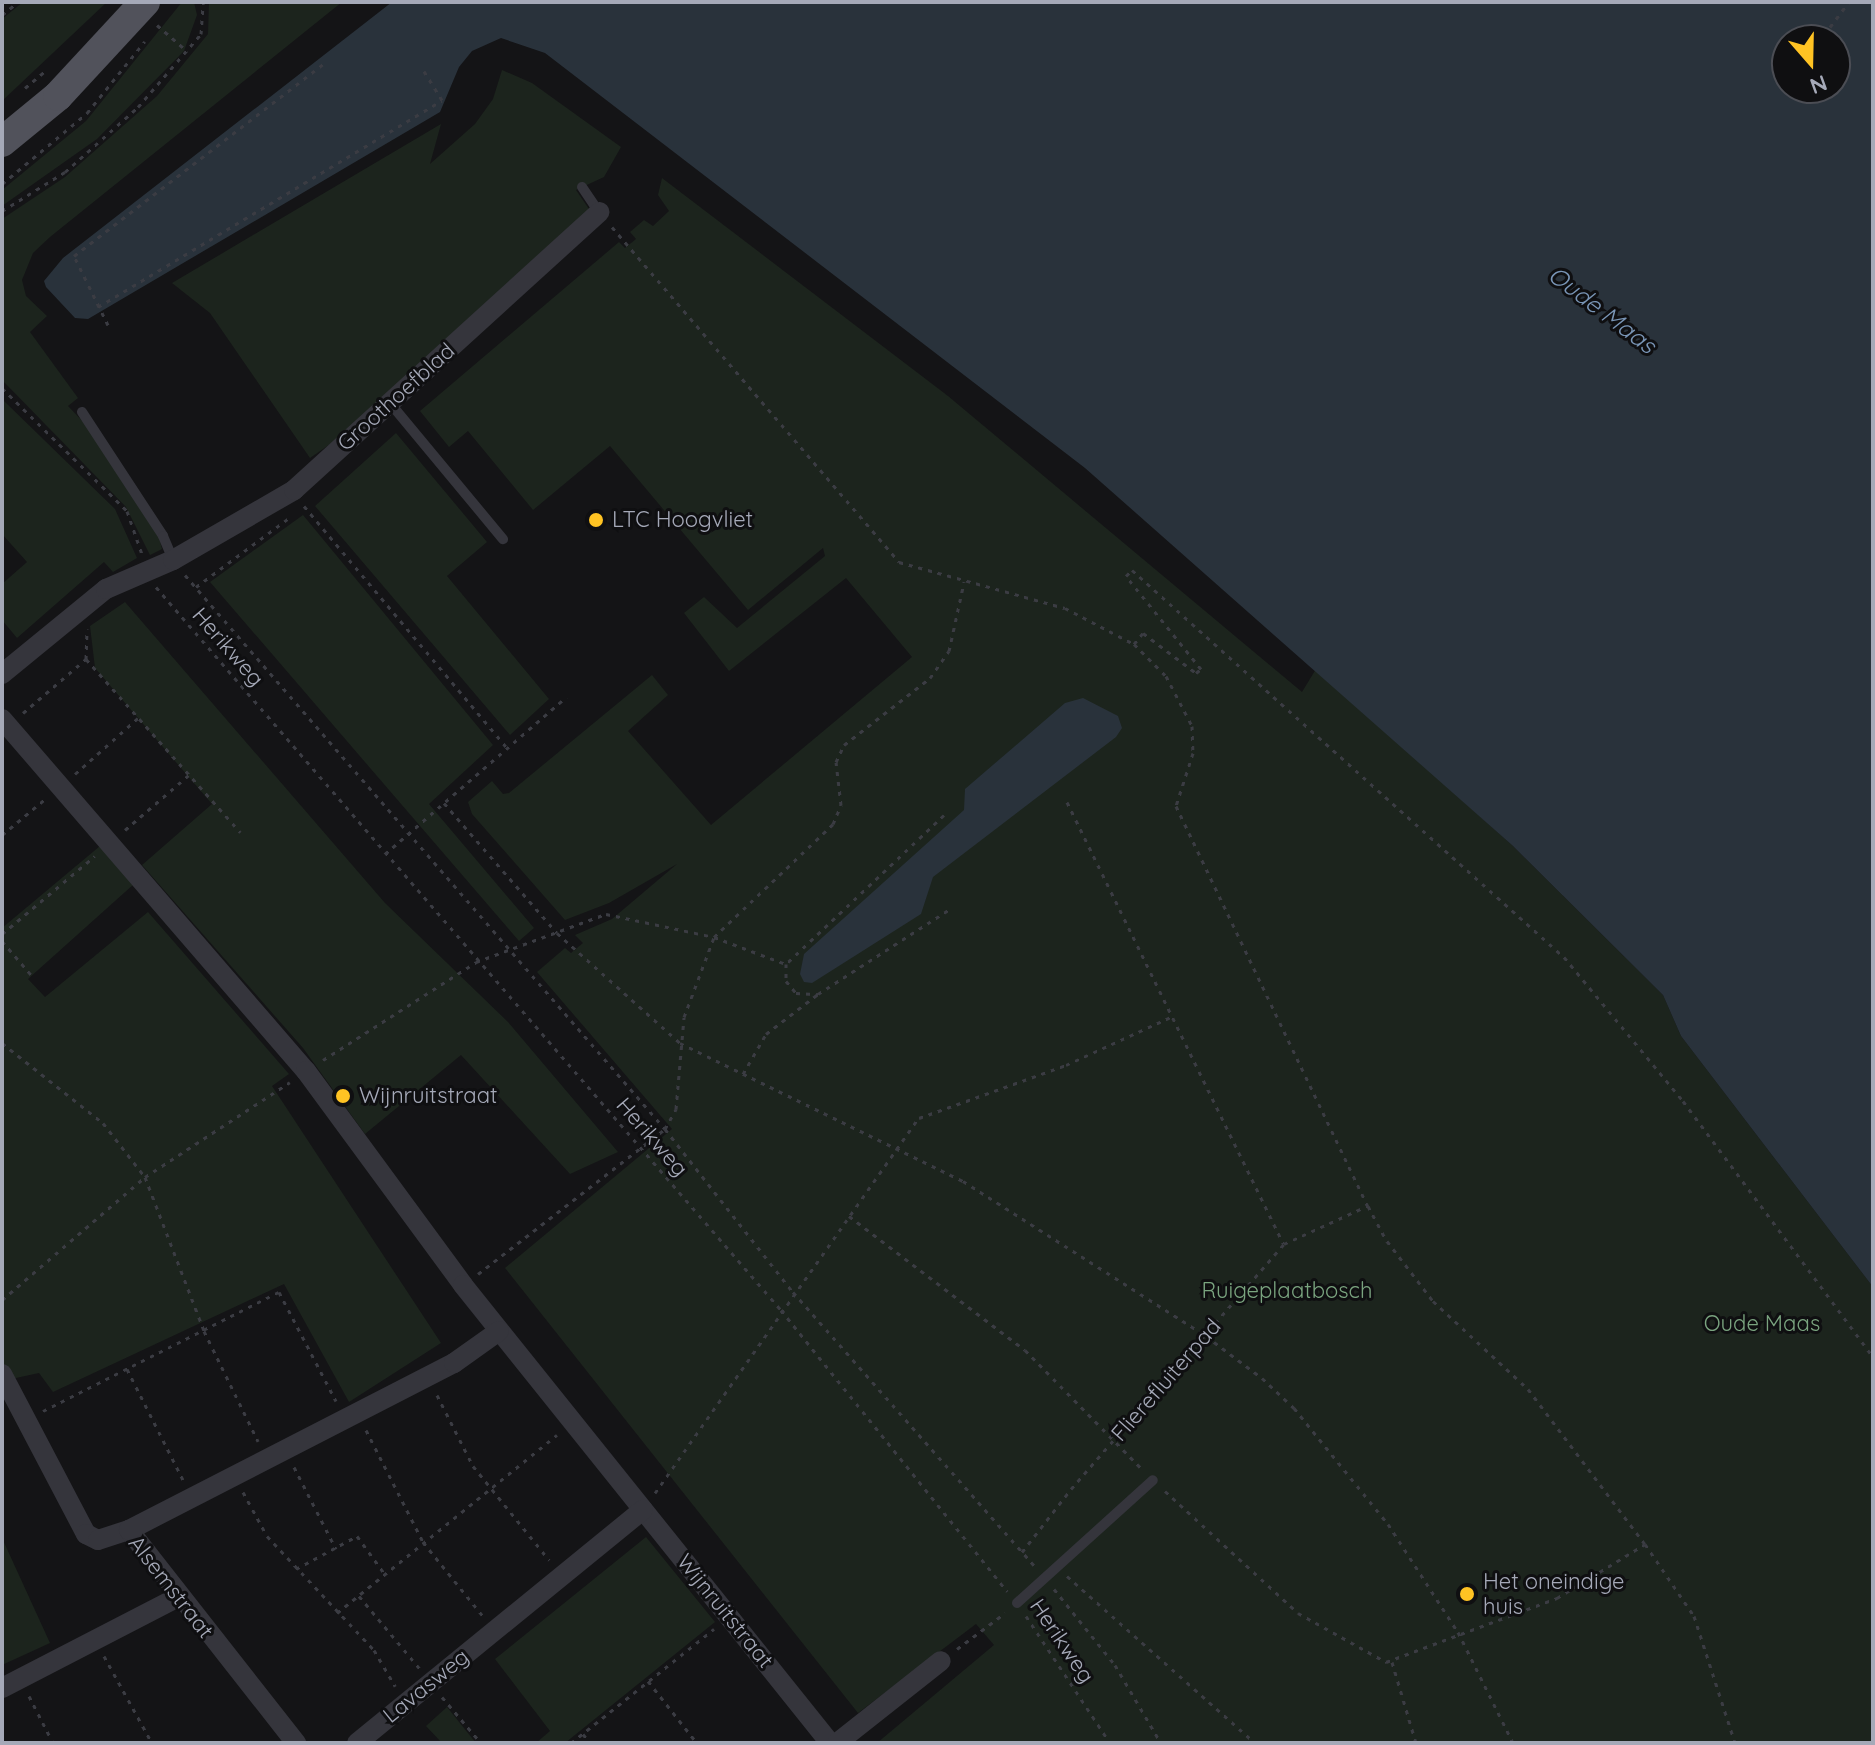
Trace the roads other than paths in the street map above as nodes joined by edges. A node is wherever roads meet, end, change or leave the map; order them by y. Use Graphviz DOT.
graph roads {
  1 [pos="154,15"];
  2 [pos="2,142"];
  3 [pos="582,187"];
  4 [pos="599,212"];
  5 [pos="390,403"];
  6 [pos="82,412"];
  7 [pos="503,539"];
  8 [pos="173,560"];
  9 [pos="3,671"];
  10 [pos="5,723"];
  11 [pos="499,1331"];
  12 [pos="2,1374"];
  13 [pos="1153,1480"];
  14 [pos="643,1510"];
  15 [pos="129,1530"];
  16 [pos="178,1597"];
  17 [pos="1017,1603"];
  18 [pos="941,1661"];
  19 [pos="11,1683"];
  20 [pos="296,1743"];
  21 [pos="357,1743"];
  22 [pos="830,1743"];
  23 [pos="837,1743"];
  1 -- 2 [label="main road"];
  3 -- 4 [label="lane, Groothoefblad"];
  4 -- 5 [label="street, Groothoefblad"];
  5 -- 7 [label="lane"];
  5 -- 8 [label="street, Groothoefblad"];
  6 -- 8 [label="lane"];
  8 -- 9 [label="street, Groothoefblad"];
  10 -- 11 [label="street, Wijnruitstraat"];
  11 -- 14 [label="street, Wijnruitstraat"];
  11 -- 15 [label="street"];
  12 -- 15 [label="street, Alsemstraat"];
  13 -- 17 [label="lane"];
  14 -- 21 [label="street, Lavasweg"];
  14 -- 22 [label="street, Wijnruitstraat"];
  15 -- 16 [label="street, Alsemstraat"];
  16 -- 19 [label="street"];
  16 -- 20 [label="street, Alsemstraat"];
  18 -- 23 [label="street"];
}
